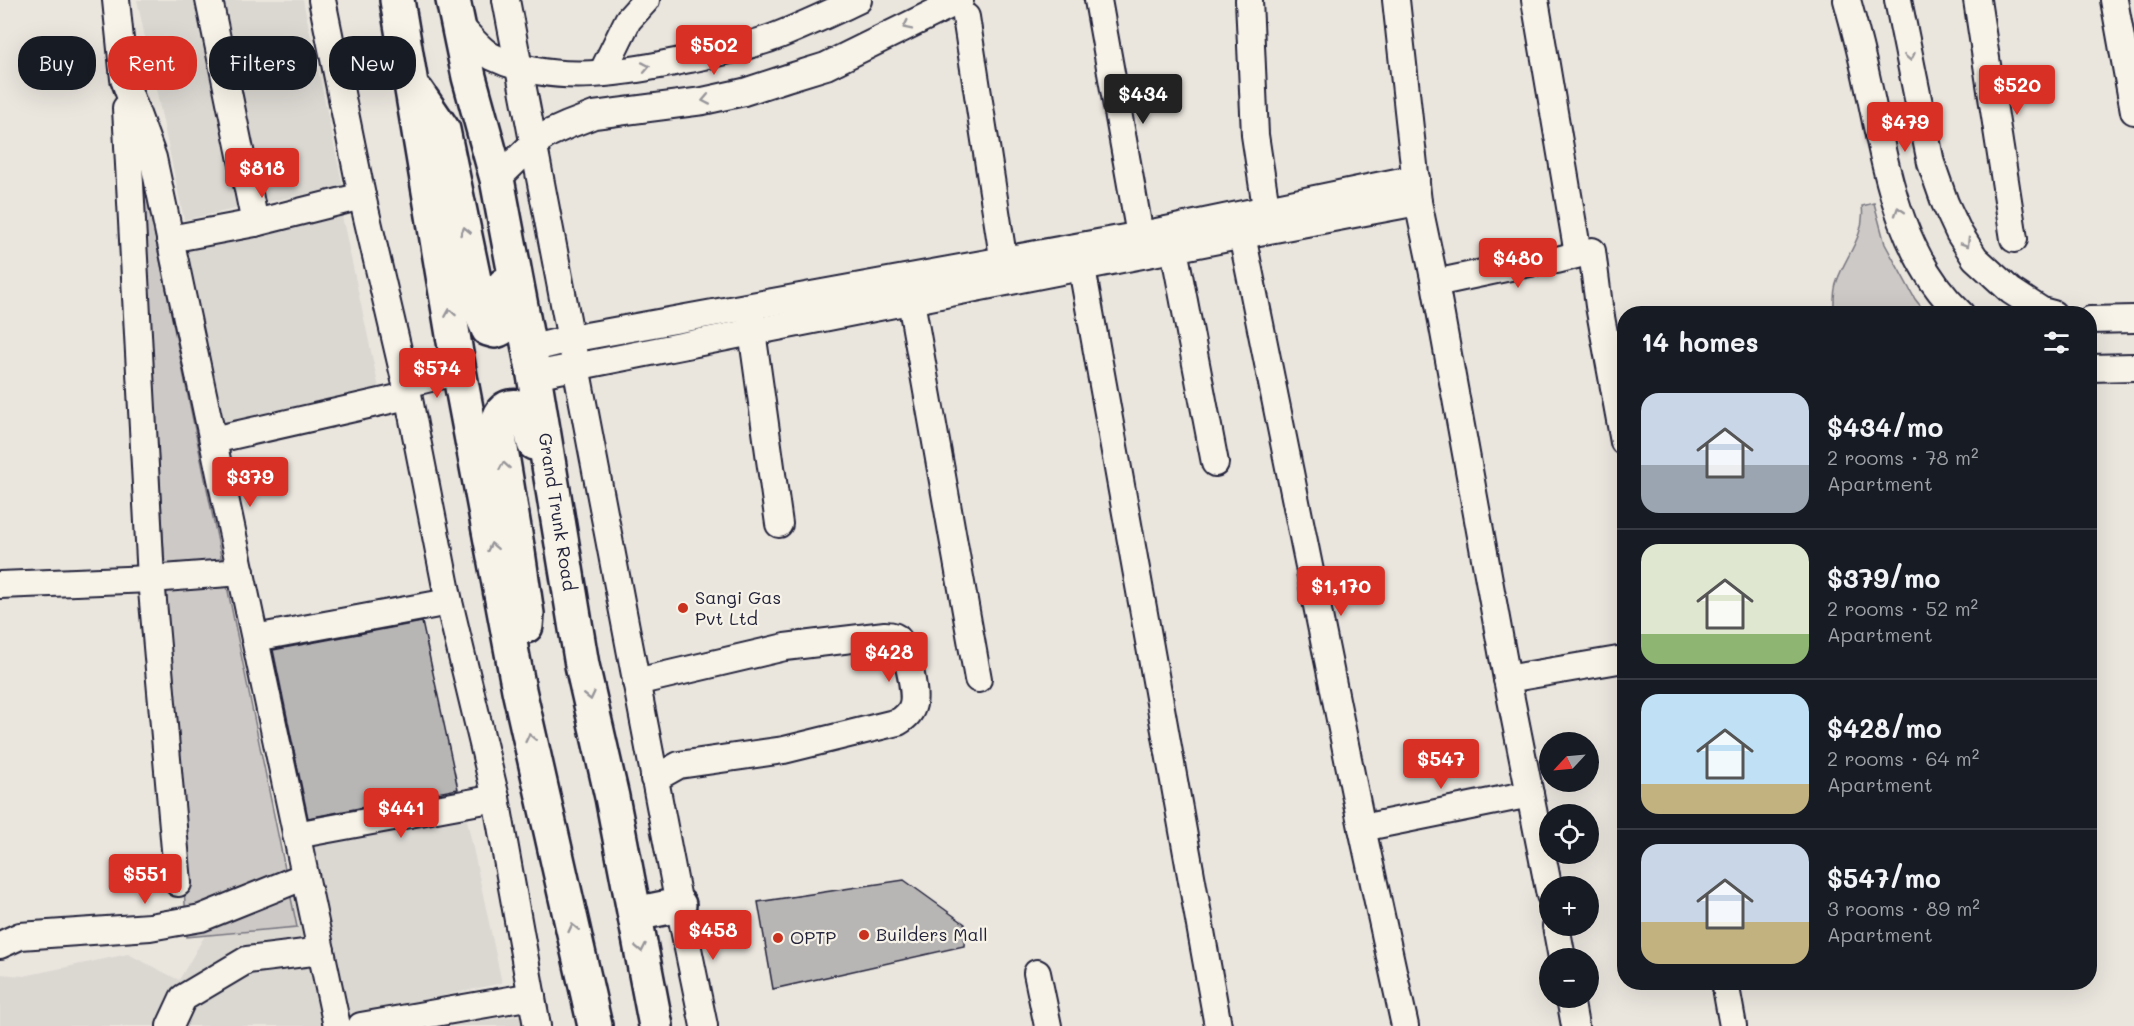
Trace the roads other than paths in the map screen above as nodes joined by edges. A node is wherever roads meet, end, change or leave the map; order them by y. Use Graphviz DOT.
graph roads {
  1 [pos="116,0"];
  2 [pos="209,0"];
  3 [pos="322,0"];
  4 [pos="397,0"];
  5 [pos="506,0"];
  6 [pos="646,0"];
  7 [pos="858,0"];
  8 [pos="1098,0"];
  9 [pos="1250,0"];
  10 [pos="1396,0"];
  11 [pos="1535,0"];
  12 [pos="1847,0"];
  13 [pos="1898,0"];
  14 [pos="1977,0"];
  15 [pos="2114,0"];
  16 [pos="963,8"];
  17 [pos="455,12"];
  18 [pos="120,36"];
  19 [pos="403,36"];
  20 [pos="518,67"];
  21 [pos="596,74"];
  22 [pos="469,77"];
  23 [pos="125,90"];
  24 [pos="128,90"];
  25 [pos="413,90"];
  26 [pos="415,90"];
  27 [pos="2134,111"];
  28 [pos="594,115"];
  29 [pos="533,144"];
  30 [pos="497,179"];
  31 [pos="1417,190"];
  32 [pos="362,196"];
  33 [pos="1268,219"];
  34 [pos="255,223"];
  35 [pos="1242,225"];
  36 [pos="171,239"];
  37 [pos="2014,239"];
  38 [pos="1143,245"];
  39 [pos="1174,249"];
  40 [pos="1578,254"];
  41 [pos="1082,268"];
  42 [pos="1005,271"];
  43 [pos="1435,283"];
  44 [pos="911,301"];
  45 [pos="1953,306"];
  46 [pos="2034,306"];
  47 [pos="749,307"];
  48 [pos="2134,319"];
  49 [pos="2097,320"];
  50 [pos="753,333"];
  51 [pos="570,339"];
  52 [pos="531,362"];
  53 [pos="575,367"];
  54 [pos="2134,367"];
  55 [pos="2097,368"];
  56 [pos="459,371"];
  57 [pos="406,390"];
  58 [pos="1617,404"];
  59 [pos="213,440"];
  60 [pos="1215,463"];
  61 [pos="779,524"];
  62 [pos="242,572"];
  63 [pos="151,579"];
  64 [pos="0,585"];
  65 [pos="449,602"];
  66 [pos="255,638"];
  67 [pos="1617,660"];
  68 [pos="582,665"];
  69 [pos="978,679"];
  70 [pos="1507,679"];
  71 [pos="636,682"];
  72 [pos="519,690"];
  73 [pos="654,779"];
  74 [pos="1530,794"];
  75 [pos="496,798"];
  76 [pos="1362,828"];
  77 [pos="296,836"];
  78 [pos="305,876"];
  79 [pos="1546,876"];
  80 [pos="178,883"];
  81 [pos="679,905"];
  82 [pos="634,914"];
  83 [pos="0,945"];
  84 [pos="321,951"];
  85 [pos="1038,973"];
  86 [pos="1726,990"];
  87 [pos="532,996"];
  88 [pos="1572,1008"];
  89 [pos="433,1020"];
  90 [pos="170,1026"];
  91 [pos="337,1026"];
  92 [pos="361,1026"];
  93 [pos="537,1026"];
  94 [pos="596,1026"];
  95 [pos="656,1026"];
  96 [pos="704,1026"];
  97 [pos="1048,1026"];
  98 [pos="1218,1026"];
  99 [pos="1405,1026"];
  100 [pos="1575,1026"];
  101 [pos="1733,1026"];
  1 -- 18 [label="street"];
  2 -- 34 [label="street"];
  3 -- 32 [label="street"];
  4 -- 19 [label="highway"];
  5 -- 20 [label="street"];
  6 -- 21 [label="street"];
  21 -- 7 [label="street, one-way"];
  8 -- 38 [label="street"];
  9 -- 33 [label="street"];
  10 -- 31 [label="street"];
  11 -- 40 [label="street"];
  45 -- 12 [label="street, one-way"];
  13 -- 46 [label="street, one-way"];
  14 -- 37 [label="street"];
  15 -- 27 [label="street"];
  16 -- 28 [label="street, one-way"];
  16 -- 42 [label="street"];
  17 -- 20 [label="street"];
  17 -- 22 [label="highway, Grand Trunk Road"];
  20 -- 21 [label="street"];
  20 -- 29 [label="street"];
  21 -- 28 [label="street"];
  22 -- 26 [label="highway, one-way"];
  22 -- 30 [label="highway, Grand Trunk Road"];
  23 -- 63 [label="street"];
  24 -- 36 [label="street"];
  56 -- 25 [label="highway, one-way"];
  28 -- 29 [label="street"];
  29 -- 30 [label="street"];
  29 -- 51 [label="street"];
  30 -- 52 [label="highway, Grand Trunk Road"];
  31 -- 33 [label="street"];
  31 -- 43 [label="street"];
  32 -- 34 [label="street"];
  32 -- 57 [label="street"];
  33 -- 35 [label="street"];
  34 -- 36 [label="street"];
  35 -- 38 [label="street"];
  35 -- 39 [label="street"];
  35 -- 76 [label="street"];
  36 -- 59 [label="street"];
  38 -- 39 [label="street"];
  38 -- 41 [label="street"];
  38 -- 42 [label="street"];
  39 -- 60 [label="street"];
  40 -- 43 [label="street"];
  40 -- 58 [label="street"];
  41 -- 42 [label="street"];
  41 -- 98 [label="street"];
  42 -- 44 [label="street"];
  42 -- 47 [label="street"];
  43 -- 70 [label="street"];
  44 -- 50 [label="street"];
  44 -- 69 [label="street"];
  47 -- 50 [label="street"];
  47 -- 51 [label="street"];
  48 -- 49 [label="street"];
  50 -- 53 [label="street"];
  50 -- 61 [label="street"];
  51 -- 52 [label="street"];
  51 -- 53 [label="street"];
  52 -- 53 [label="street"];
  52 -- 68 [label="highway, Grand Trunk Road"];
  53 -- 71 [label="street"];
  54 -- 55 [label="street"];
  56 -- 57 [label="street"];
  72 -- 56 [label="highway, one-way"];
  57 -- 59 [label="street"];
  57 -- 65 [label="street"];
  59 -- 62 [label="street"];
  62 -- 63 [label="street"];
  62 -- 66 [label="street"];
  63 -- 64 [label="street"];
  63 -- 80 [label="street"];
  65 -- 66 [label="street"];
  65 -- 75 [label="street"];
  66 -- 77 [label="street"];
  67 -- 70 [label="street"];
  72 -- 68 [label="highway, one-way"];
  68 -- 82 [label="highway, Grand Trunk Road, one-way"];
  70 -- 74 [label="street"];
  71 -- 73 [label="street"];
  71 -- 73 [label="street"];
  94 -- 72 [label="highway, one-way"];
  73 -- 81 [label="street"];
  74 -- 76 [label="street"];
  74 -- 79 [label="street"];
  75 -- 77 [label="street"];
  75 -- 87 [label="street"];
  76 -- 99 [label="street"];
  77 -- 78 [label="street"];
  78 -- 83 [label="street"];
  78 -- 84 [label="street"];
  81 -- 82 [label="highway"];
  81 -- 96 [label="street"];
  82 -- 95 [label="highway, Grand Trunk Road, one-way"];
  84 -- 90 [label="street"];
  84 -- 91 [label="street"];
  85 -- 97 [label="street"];
  86 -- 101 [label="street"];
  87 -- 89 [label="street"];
  87 -- 93 [label="street"];
  88 -- 100 [label="street"];
  89 -- 92 [label="street"];
}
